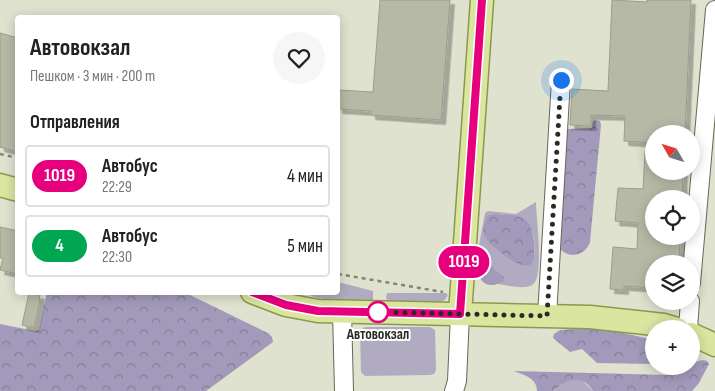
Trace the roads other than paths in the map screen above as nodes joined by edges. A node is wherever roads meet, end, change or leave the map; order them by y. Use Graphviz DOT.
graph roads {
  1 [pos="482,0"];
  2 [pos="715,10"];
  3 [pos="561,80"];
  4 [pos="0,186"];
  5 [pos="15,189"];
  6 [pos="693,255"];
  7 [pos="259,295"];
  8 [pos="461,304"];
  9 [pos="342,311"];
  10 [pos="547,316"];
  11 [pos="645,323"];
  12 [pos="700,338"];
  13 [pos="715,345"];
  14 [pos="344,391"];
  15 [pos="454,391"];
  1 -- 8 [label="main road"];
  2 -- 6 [label="lane"];
  3 -- 10 [label="lane"];
  4 -- 5 [label="main road"];
  7 -- 9 [label="main road"];
  8 -- 9 [label="main road"];
  8 -- 10 [label="main road"];
  8 -- 15 [label="lane"];
  9 -- 14 [label="lane"];
  10 -- 11 [label="main road"];
  12 -- 13 [label="main road"];
}
